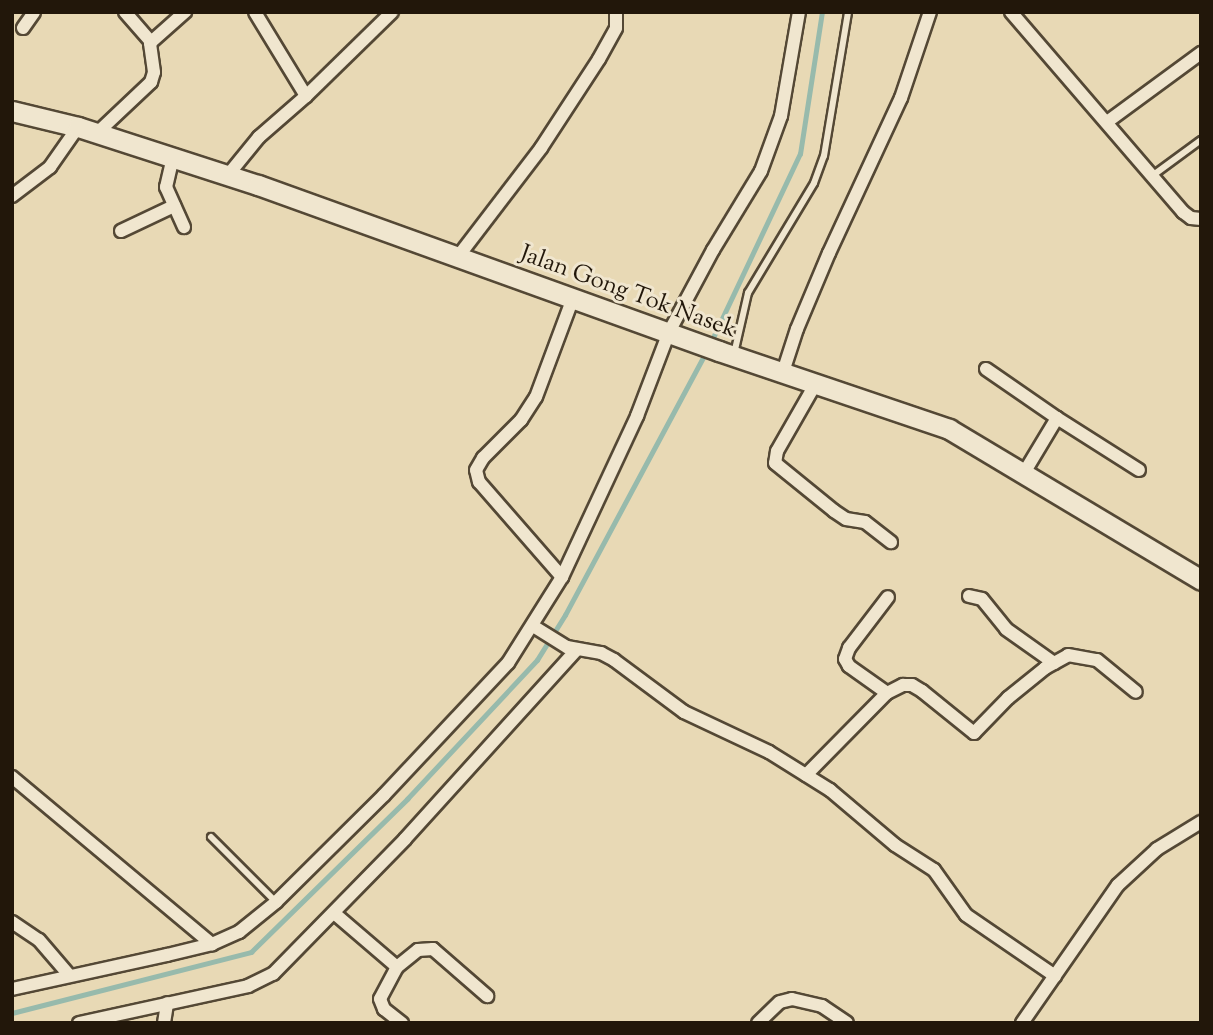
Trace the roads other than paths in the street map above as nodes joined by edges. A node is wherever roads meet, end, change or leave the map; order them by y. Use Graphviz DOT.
graph roads {
  1 [pos="34,12"];
  2 [pos="125,12"];
  3 [pos="185,12"];
  4 [pos="256,12"];
  5 [pos="392,12"];
  6 [pos="616,12"];
  7 [pos="799,12"];
  8 [pos="848,12"];
  9 [pos="930,12"];
  10 [pos="1011,12"];
  11 [pos="23,29"];
  12 [pos="151,42"];
  13 [pos="1201,53"];
  14 [pos="306,96"];
  15 [pos="12,111"];
  16 [pos="1107,122"];
  17 [pos="87,131"];
  18 [pos="1201,140"];
  19 [pos="173,157"];
  20 [pos="228,175"];
  21 [pos="1152,176"];
  22 [pos="12,196"];
  23 [pos="174,206"];
  24 [pos="1201,219"];
  25 [pos="184,226"];
  26 [pos="121,231"];
  27 [pos="457,258"];
  28 [pos="573,298"];
  29 [pos="673,334"];
  30 [pos="726,354"];
  31 [pos="986,369"];
  32 [pos="783,372"];
  33 [pos="816,383"];
  34 [pos="1057,418"];
  35 [pos="1139,470"];
  36 [pos="1024,473"];
  37 [pos="891,542"];
  38 [pos="562,577"];
  39 [pos="1201,580"];
  40 [pos="969,596"];
  41 [pos="888,597"];
  42 [pos="535,628"];
  43 [pos="572,648"];
  44 [pos="1054,663"];
  45 [pos="1136,692"];
  46 [pos="887,693"];
  47 [pos="806,775"];
  48 [pos="12,777"];
  49 [pos="1201,822"];
  50 [pos="211,837"];
  51 [pos="276,902"];
  52 [pos="334,912"];
  53 [pos="12,922"];
  54 [pos="212,944"];
  55 [pos="397,967"];
  56 [pos="69,975"];
  57 [pos="1055,976"];
  58 [pos="12,989"];
  59 [pos="487,996"];
  60 [pos="167,1003"];
  61 [pos="124,1012"];
  62 [pos="79,1023"];
  63 [pos="137,1023"];
  64 [pos="164,1023"];
  65 [pos="402,1023"];
  66 [pos="758,1023"];
  67 [pos="847,1023"];
  68 [pos="1022,1023"];
  1 -- 11 [label="street"];
  2 -- 12 [label="street"];
  3 -- 12 [label="street"];
  4 -- 14 [label="street"];
  5 -- 14 [label="street"];
  6 -- 27 [label="street"];
  7 -- 29 [label="street"];
  8 -- 30 [label="lane"];
  9 -- 32 [label="street"];
  10 -- 16 [label="street"];
  12 -- 17 [label="street"];
  13 -- 16 [label="street"];
  14 -- 20 [label="street"];
  15 -- 17 [label="main road, Jalan Gong Tok Nasek"];
  16 -- 21 [label="street"];
  17 -- 19 [label="main road, Jalan Gong Tok Nasek"];
  17 -- 22 [label="street"];
  18 -- 21 [label="lane"];
  19 -- 20 [label="main road, Jalan Gong Tok Nasek"];
  19 -- 23 [label="street"];
  20 -- 27 [label="main road, Jalan Gong Tok Nasek"];
  21 -- 24 [label="street"];
  23 -- 25 [label="street"];
  23 -- 26 [label="street"];
  27 -- 28 [label="main road, Jalan Gong Tok Nasek"];
  28 -- 29 [label="main road, Jalan Gong Tok Nasek"];
  28 -- 38 [label="street"];
  29 -- 30 [label="main road, Jalan Gong Tok Nasek"];
  29 -- 38 [label="street"];
  30 -- 32 [label="main road, Jalan Gong Tok Nasek"];
  31 -- 34 [label="street"];
  32 -- 33 [label="main road, Jalan Gong Tok Nasek"];
  33 -- 36 [label="main road, Jalan Gong Tok Nasek"];
  33 -- 37 [label="street"];
  34 -- 35 [label="street"];
  34 -- 36 [label="street"];
  36 -- 39 [label="main road, Jalan Gong Tok Nasek"];
  38 -- 42 [label="street"];
  40 -- 44 [label="street"];
  41 -- 46 [label="street"];
  42 -- 43 [label="street"];
  42 -- 51 [label="street"];
  43 -- 47 [label="street"];
  43 -- 52 [label="street"];
  44 -- 45 [label="street"];
  44 -- 46 [label="street"];
  46 -- 47 [label="street"];
  47 -- 57 [label="street"];
  48 -- 54 [label="street"];
  49 -- 57 [label="street"];
  50 -- 51 [label="lane"];
  51 -- 54 [label="street"];
  52 -- 55 [label="street"];
  52 -- 60 [label="street"];
  53 -- 56 [label="street"];
  54 -- 56 [label="street"];
  55 -- 59 [label="street"];
  55 -- 65 [label="street"];
  56 -- 58 [label="street"];
  57 -- 68 [label="street"];
  60 -- 61 [label="street"];
  60 -- 64 [label="street"];
  61 -- 62 [label="street"];
  61 -- 63 [label="street"];
  66 -- 67 [label="street"];
}
